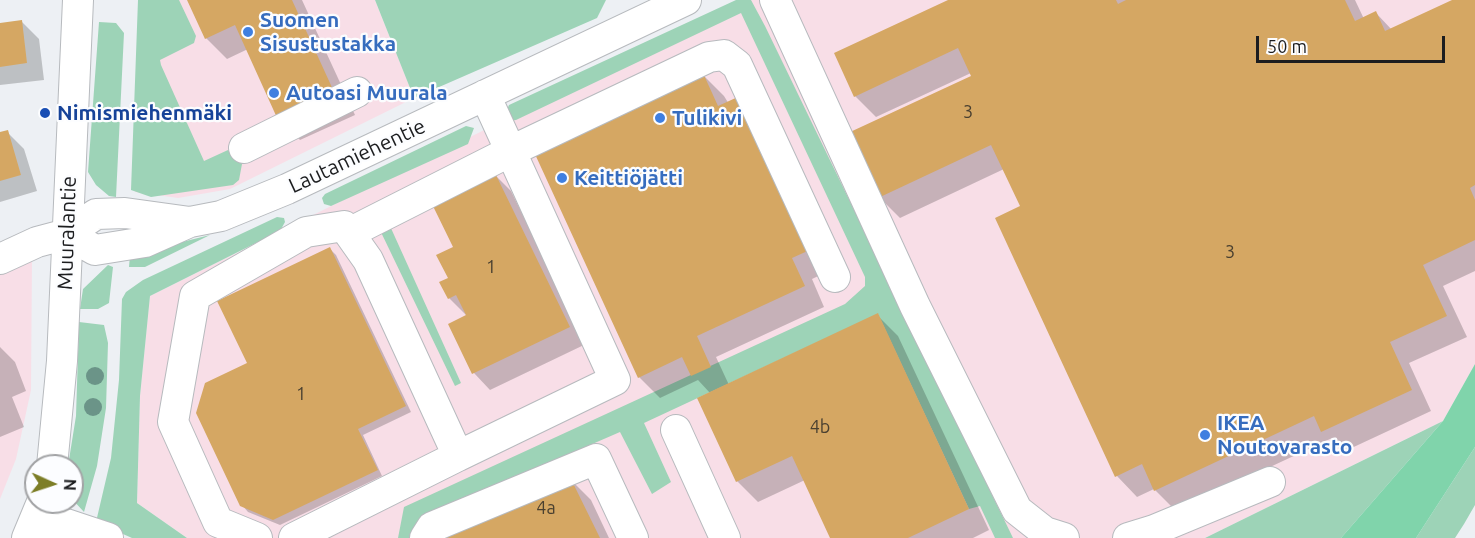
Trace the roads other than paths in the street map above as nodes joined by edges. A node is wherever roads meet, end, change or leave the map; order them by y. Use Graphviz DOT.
graph roads {
  1 [pos="78,0"];
  2 [pos="775,0"];
  3 [pos="684,1"];
  4 [pos="357,92"];
  5 [pos="485,95"];
  6 [pos="243,148"];
  7 [pos="511,152"];
  8 [pos="287,189"];
  9 [pos="306,232"];
  10 [pos="349,233"];
  11 [pos="67,234"];
  12 [pos="0,259"];
  13 [pos="835,277"];
  14 [pos="676,430"];
  15 [pos="53,454"];
  16 [pos="458,456"];
  17 [pos="1270,482"];
  18 [pos="38,514"];
  19 [pos="346,527"];
  20 [pos="243,535"];
  21 [pos="31,536"];
  22 [pos="108,538"];
  23 [pos="294,538"];
  24 [pos="425,538"];
  25 [pos="633,538"];
  26 [pos="726,538"];
  27 [pos="1064,538"];
  28 [pos="1128,538"];
  1 -- 11 [label="street, Muuralantie"];
  2 -- 27 [label="street"];
  3 -- 5 [label="street, Lautamiehentie"];
  4 -- 6 [label="street"];
  5 -- 7 [label="street"];
  5 -- 8 [label="street, Lautamiehentie"];
  7 -- 10 [label="street"];
  7 -- 13 [label="street"];
  7 -- 16 [label="street"];
  8 -- 9 [label="street"];
  8 -- 11 [label="street, Lautamiehentie"];
  9 -- 10 [label="street"];
  9 -- 20 [label="street"];
  10 -- 16 [label="street"];
  11 -- 12 [label="street"];
  11 -- 15 [label="street, Muuralantie"];
  14 -- 26 [label="street"];
  16 -- 19 [label="street"];
  17 -- 28 [label="street"];
  18 -- 21 [label="street"];
  19 -- 23 [label="street"];
  21 -- 22 [label="street"];
  24 -- 25 [label="street"];
}
